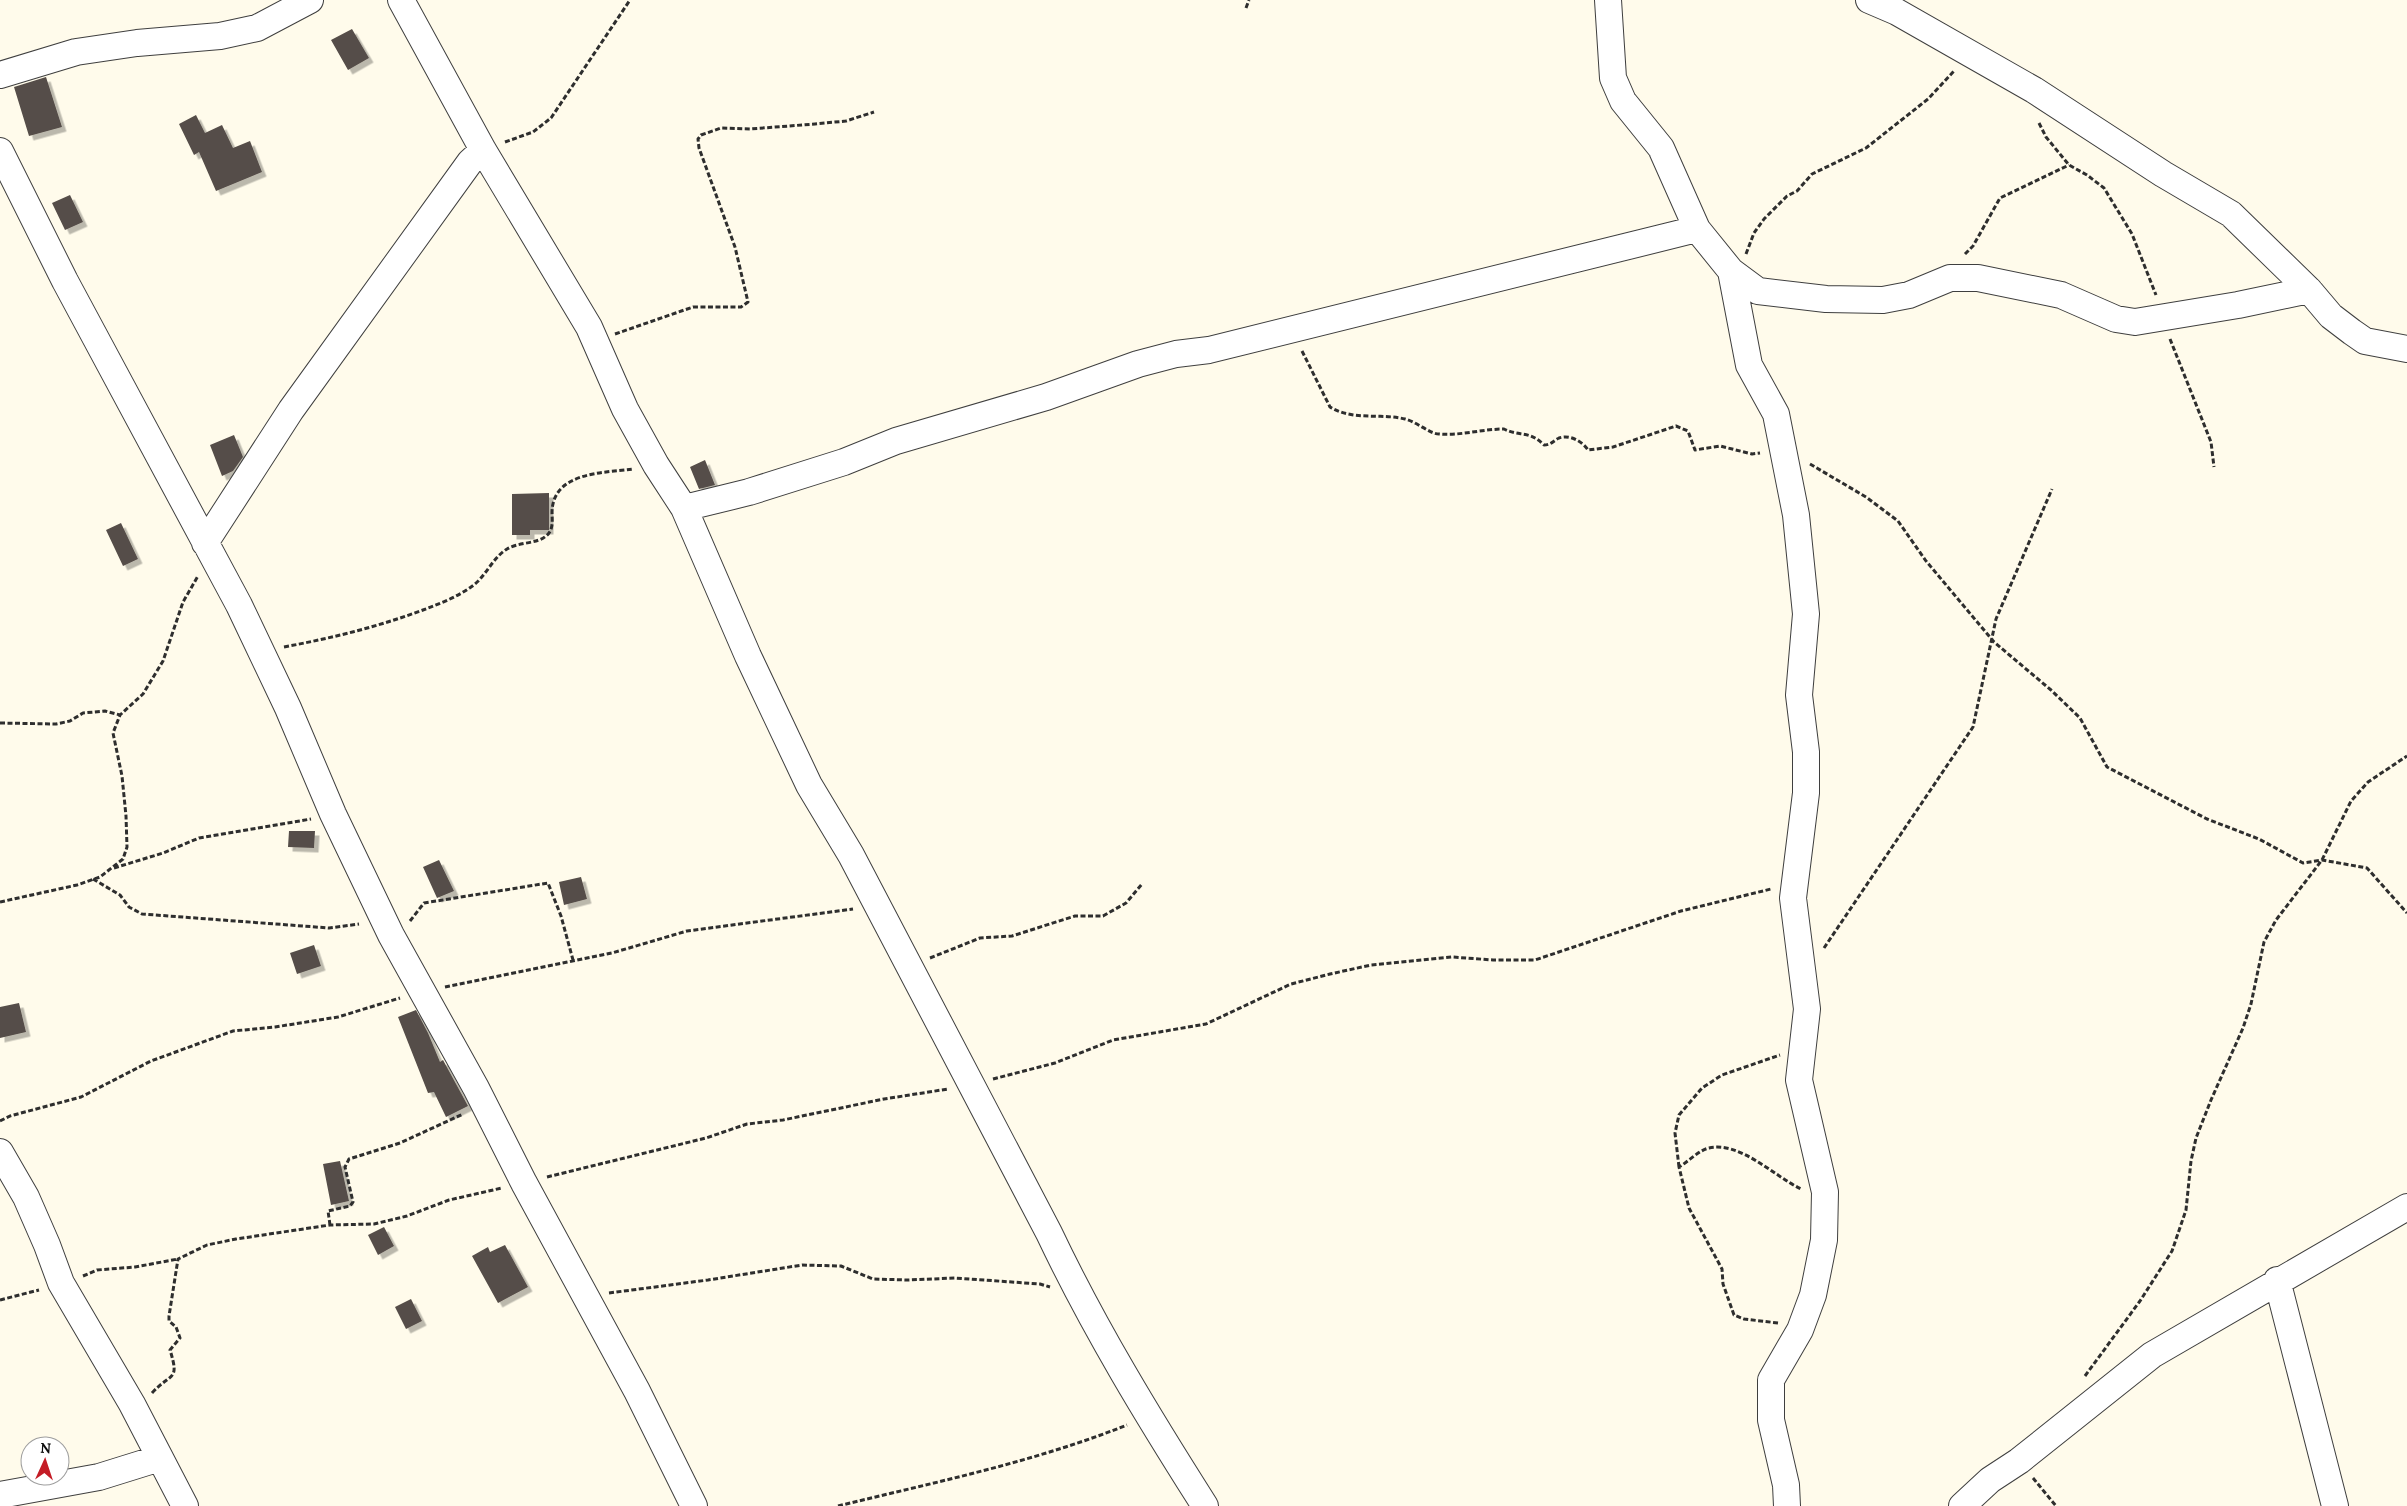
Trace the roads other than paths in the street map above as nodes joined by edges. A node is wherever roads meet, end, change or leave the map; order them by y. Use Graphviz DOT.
graph roads {
  1 [pos="310,0"];
  2 [pos="401,0"];
  3 [pos="1608,0"];
  4 [pos="1869,0"];
  5 [pos="0,75"];
  6 [pos="483,150"];
  7 [pos="0,151"];
  8 [pos="1697,229"];
  9 [pos="1731,271"];
  10 [pos="2309,290"];
  11 [pos="1783,294"];
  12 [pos="1741,328"];
  13 [pos="2407,350"];
  14 [pos="684,508"];
  15 [pos="209,550"];
  16 [pos="0,1152"];
  17 [pos="2407,1207"];
  18 [pos="2277,1280"];
  19 [pos="160,1458"];
  20 [pos="0,1495"];
  21 [pos="185,1506"];
  22 [pos="694,1506"];
  23 [pos="1205,1506"];
  24 [pos="1787,1506"];
  25 [pos="1962,1506"];
  26 [pos="2335,1506"];
  1 -- 5 [label="street"];
  2 -- 6 [label="street"];
  3 -- 8 [label="street"];
  4 -- 10 [label="street"];
  6 -- 14 [label="street"];
  6 -- 15 [label="street"];
  7 -- 15 [label="street"];
  8 -- 9 [label="street"];
  8 -- 14 [label="street"];
  9 -- 11 [label="street"];
  9 -- 12 [label="street"];
  10 -- 11 [label="street"];
  10 -- 13 [label="street"];
  11 -- 12 [label="street"];
  12 -- 24 [label="street"];
  14 -- 23 [label="street"];
  15 -- 22 [label="street"];
  16 -- 19 [label="street"];
  17 -- 18 [label="street"];
  18 -- 25 [label="street"];
  18 -- 26 [label="street"];
  19 -- 20 [label="street"];
  19 -- 21 [label="street"];
}
